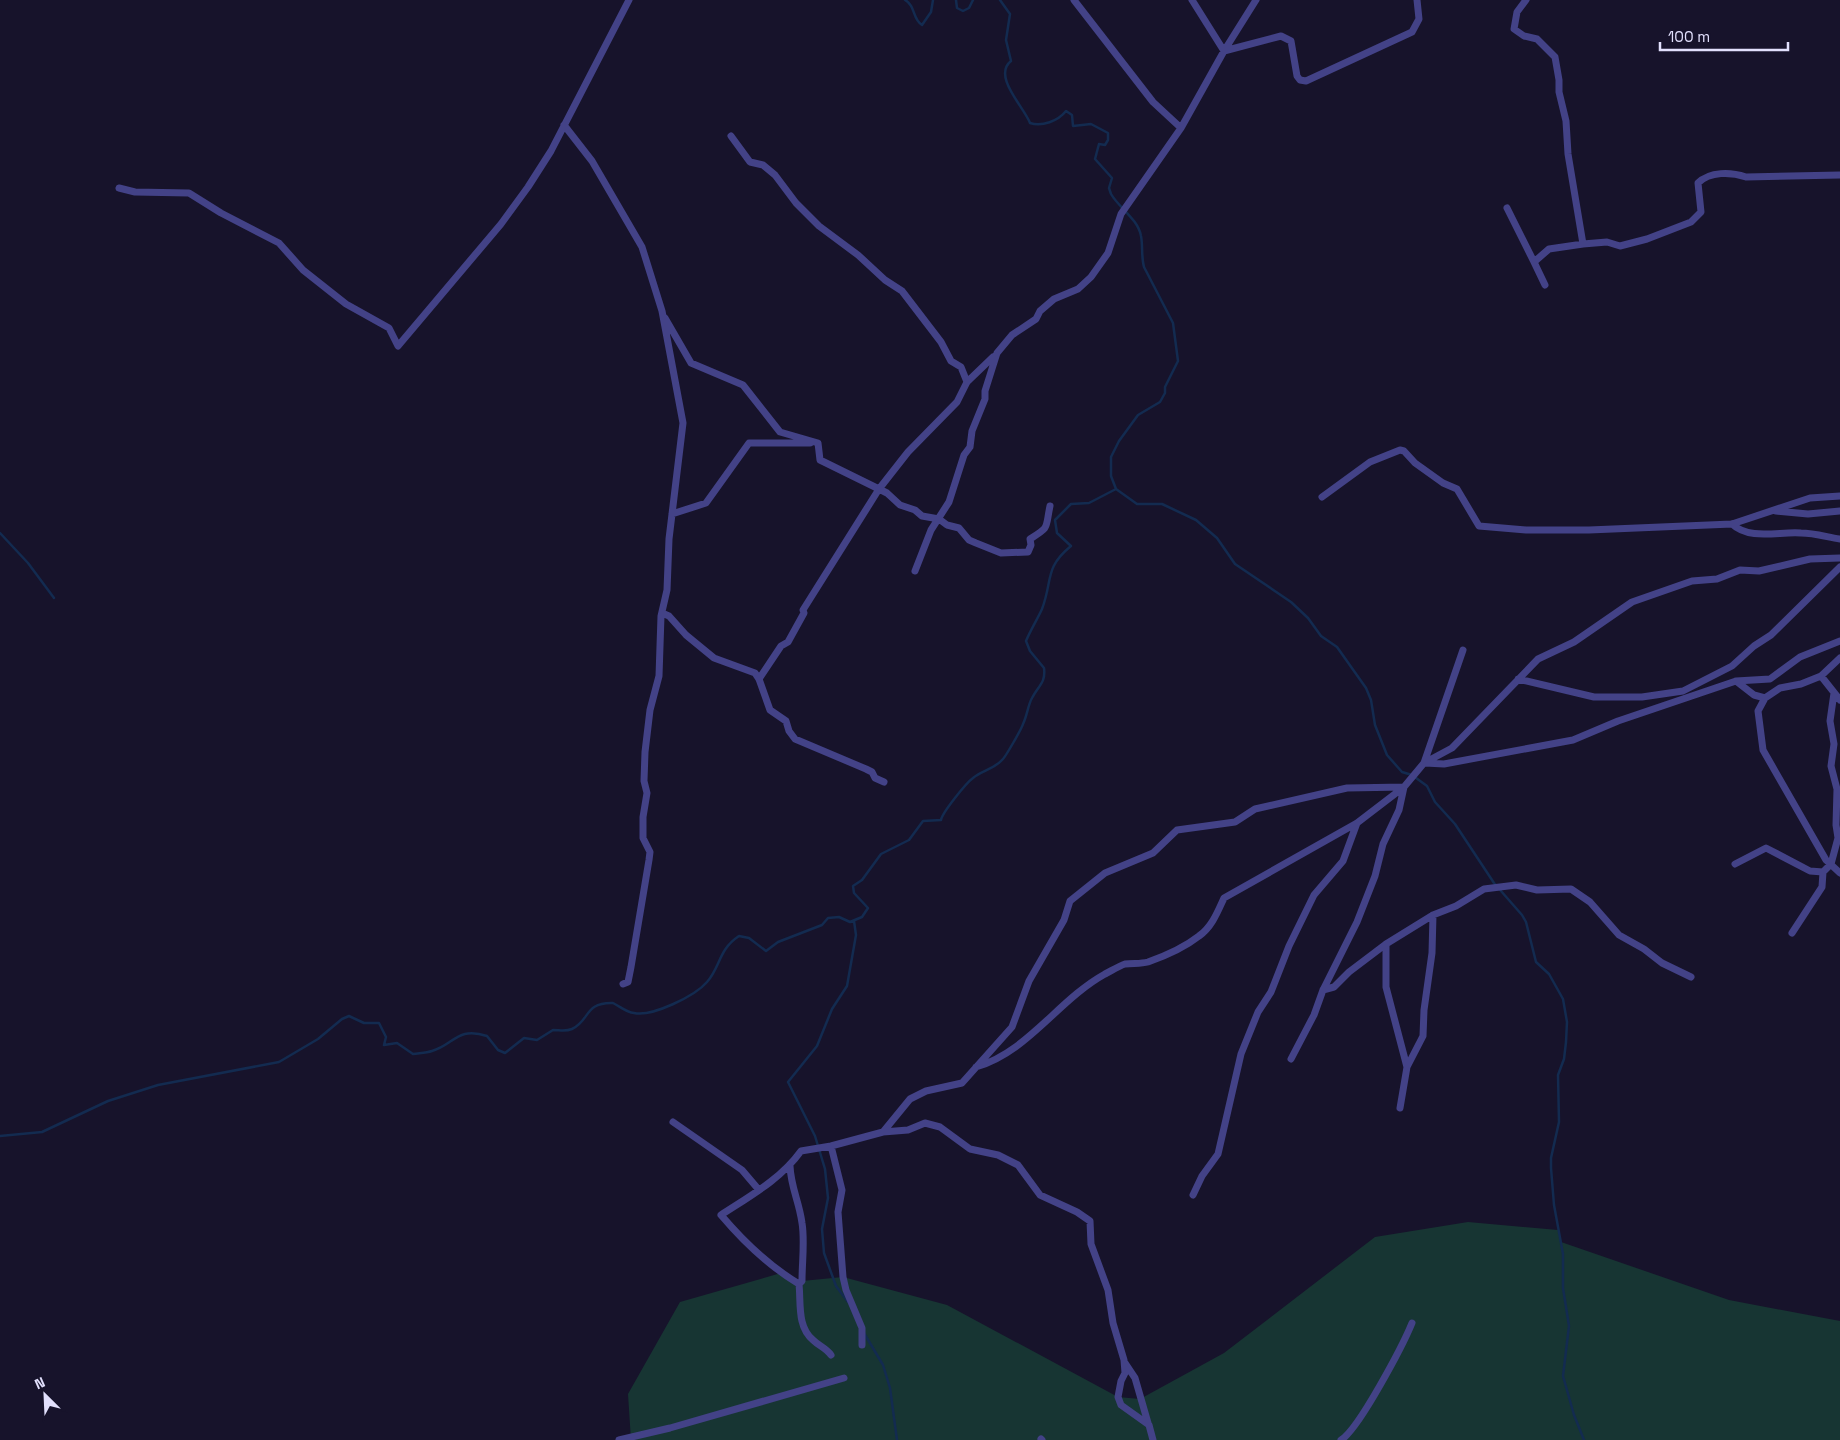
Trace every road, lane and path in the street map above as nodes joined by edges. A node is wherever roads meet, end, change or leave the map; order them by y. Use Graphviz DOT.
graph roads {
  1 [pos="629,0"];
  2 [pos="1074,0"];
  3 [pos="1192,0"];
  4 [pos="1256,0"];
  5 [pos="1417,0"];
  6 [pos="1526,0"];
  7 [pos="1224,51"];
  8 [pos="564,125"];
  9 [pos="1181,128"];
  10 [pos="731,136"];
  11 [pos="1840,175"];
  12 [pos="119,188"];
  13 [pos="1506,208"];
  14 [pos="1583,244"];
  15 [pos="1534,262"];
  16 [pos="1544,284"];
  17 [pos="662,311"];
  18 [pos="997,353"];
  19 [pos="967,382"];
  20 [pos="818,443"];
  21 [pos="879,490"];
  22 [pos="1840,496"];
  23 [pos="1322,497"];
  24 [pos="1050,506"];
  25 [pos="1775,511"];
  26 [pos="1840,511"];
  27 [pos="672,514"];
  28 [pos="939,519"];
  29 [pos="1732,524"];
  30 [pos="1840,539"];
  31 [pos="1840,558"];
  32 [pos="1840,567"];
  33 [pos="914,571"];
  34 [pos="662,612"];
  35 [pos="1840,641"];
  36 [pos="1463,650"];
  37 [pos="1840,658"];
  38 [pos="1821,676"];
  39 [pos="759,679"];
  40 [pos="1518,680"];
  41 [pos="1736,681"];
  42 [pos="1834,692"];
  43 [pos="1764,698"];
  44 [pos="1840,700"];
  45 [pos="1424,763"];
  46 [pos="884,782"];
  47 [pos="1404,786"];
  48 [pos="1357,823"];
  49 [pos="1735,864"];
  50 [pos="1831,864"];
  51 [pos="1823,872"];
  52 [pos="1840,873"];
  53 [pos="1433,915"];
  54 [pos="1792,933"];
  55 [pos="1386,944"];
  56 [pos="1691,977"];
  57 [pos="623,984"];
  58 [pos="1323,990"];
  59 [pos="1291,1059"];
  60 [pos="1407,1066"];
  61 [pos="975,1068"];
  62 [pos="1400,1108"];
  63 [pos="673,1122"];
  64 [pos="883,1132"];
  65 [pos="831,1146"];
  66 [pos="790,1166"];
  67 [pos="759,1190"];
  68 [pos="1193,1195"];
  69 [pos="799,1284"];
  70 [pos="1412,1323"];
  71 [pos="862,1345"];
  72 [pos="831,1355"];
  73 [pos="1124,1360"];
  74 [pos="844,1378"];
  75 [pos="1149,1425"];
  76 [pos="619,1440"];
  77 [pos="1152,1440"];
  78 [pos="1341,1440"];
  1 -- 8 [label="street"];
  2 -- 9 [label="street"];
  3 -- 7 [label="street"];
  4 -- 7 [label="street"];
  5 -- 7 [label="street"];
  6 -- 14 [label="street"];
  7 -- 9 [label="street"];
  8 -- 12 [label="street"];
  8 -- 17 [label="street"];
  9 -- 18 [label="street"];
  10 -- 19 [label="street"];
  11 -- 14 [label="street"];
  13 -- 15 [label="street"];
  14 -- 15 [label="street"];
  15 -- 16 [label="street"];
  17 -- 20 [label="street"];
  17 -- 27 [label="street"];
  18 -- 19 [label="street"];
  18 -- 28 [label="street"];
  19 -- 21 [label="street"];
  20 -- 21 [label="street"];
  20 -- 27 [label="street"];
  21 -- 28 [label="street"];
  21 -- 39 [label="street"];
  22 -- 25 [label="street"];
  23 -- 29 [label="street"];
  24 -- 28 [label="street"];
  25 -- 26 [label="street"];
  25 -- 29 [label="street"];
  27 -- 34 [label="street"];
  28 -- 33 [label="street"];
  29 -- 30 [label="street"];
  31 -- 40 [label="street"];
  32 -- 40 [label="street"];
  34 -- 39 [label="street"];
  34 -- 57 [label="street"];
  35 -- 41 [label="street"];
  36 -- 45 [label="street"];
  37 -- 38 [label="street"];
  38 -- 42 [label="street"];
  38 -- 43 [label="street"];
  39 -- 46 [label="street"];
  40 -- 45 [label="street"];
  41 -- 43 [label="street"];
  41 -- 45 [label="street"];
  42 -- 44 [label="street"];
  42 -- 50 [label="street"];
  43 -- 50 [label="street"];
  45 -- 47 [label="street"];
  47 -- 48 [label="street"];
  47 -- 58 [label="street"];
  47 -- 61 [label="street"];
  48 -- 61 [label="street"];
  48 -- 68 [label="street"];
  49 -- 51 [label="street"];
  50 -- 51 [label="street"];
  50 -- 52 [label="street"];
  51 -- 54 [label="street"];
  53 -- 55 [label="street"];
  53 -- 56 [label="street"];
  53 -- 60 [label="street"];
  55 -- 58 [label="street"];
  55 -- 60 [label="street"];
  58 -- 59 [label="street"];
  60 -- 62 [label="street"];
  61 -- 64 [label="street"];
  63 -- 67 [label="street"];
  64 -- 65 [label="street"];
  64 -- 73 [label="street"];
  65 -- 66 [label="street"];
  65 -- 71 [label="street"];
  66 -- 67 [label="street"];
  66 -- 69 [label="street"];
  67 -- 69 [label="street"];
  69 -- 72 [label="street"];
  70 -- 78 [label="street"];
  73 -- 75 [label="street"];
  73 -- 75 [label="street"];
  74 -- 76 [label="street"];
  75 -- 77 [label="street"];
}
